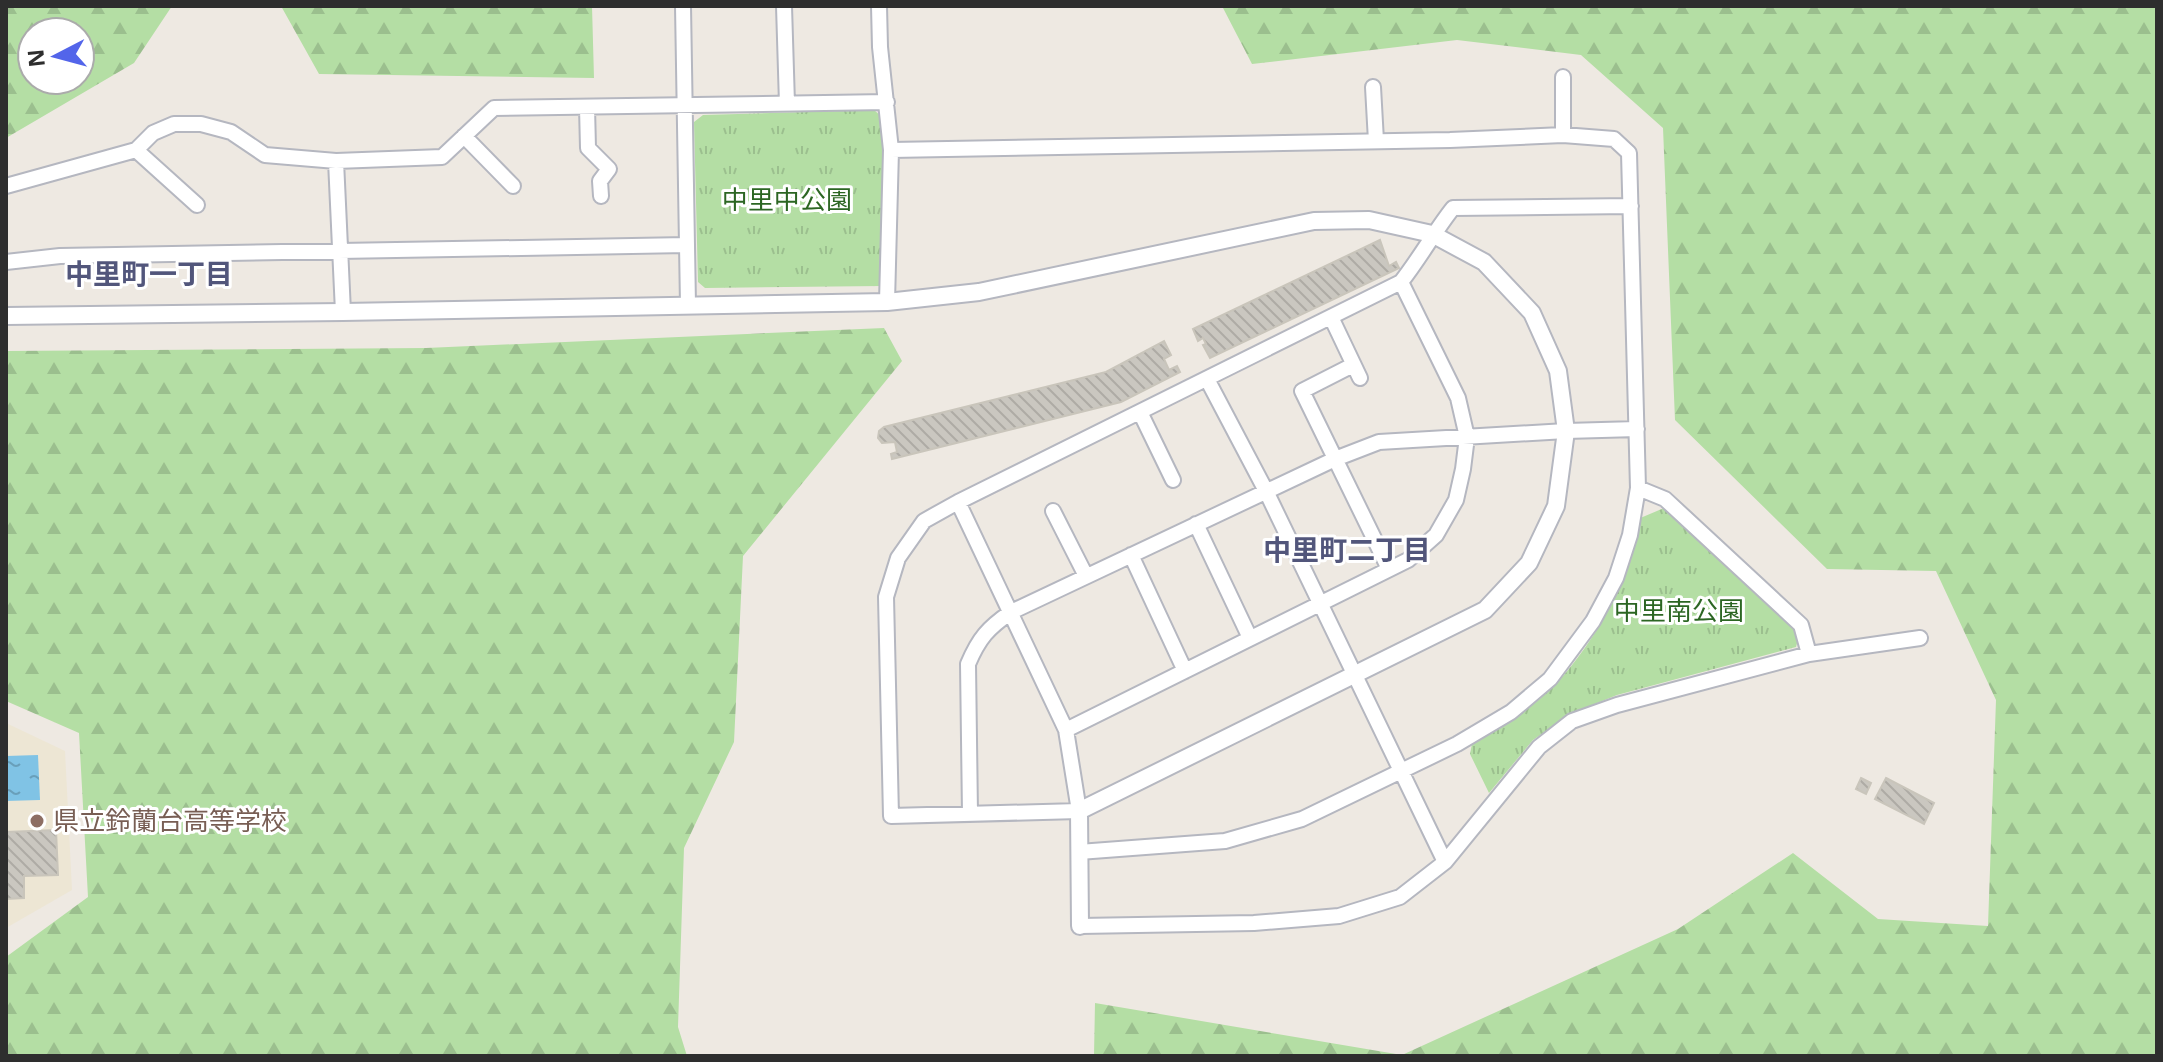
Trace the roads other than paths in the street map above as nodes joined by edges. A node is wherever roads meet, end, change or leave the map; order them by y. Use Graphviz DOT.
graph roads {
  1 [pos="683,6"];
  2 [pos="784,6"];
  3 [pos="879,6"];
  4 [pos="1563,77"];
  5 [pos="1373,87"];
  6 [pos="887,102"];
  7 [pos="787,104"];
  8 [pos="685,105"];
  9 [pos="587,107"];
  10 [pos="1563,135"];
  11 [pos="464,136"];
  12 [pos="1376,141"];
  13 [pos="136,150"];
  14 [pos="891,150"];
  15 [pos="336,161"];
  16 [pos="6,186"];
  17 [pos="513,186"];
  18 [pos="601,196"];
  19 [pos="197,205"];
  20 [pos="1631,206"];
  21 [pos="1432,234"];
  22 [pos="687,245"];
  23 [pos="340,251"];
  24 [pos="6,262"];
  25 [pos="1401,282"];
  26 [pos="887,302"];
  27 [pos="688,305"];
  28 [pos="343,312"];
  29 [pos="6,316"];
  30 [pos="1331,317"];
  31 [pos="1207,379"];
  32 [pos="1140,412"];
  33 [pos="1637,429"];
  34 [pos="1566,431"];
  35 [pos="1467,437"];
  36 [pos="1335,459"];
  37 [pos="1173,480"];
  38 [pos="1638,488"];
  39 [pos="1266,491"];
  40 [pos="958,502"];
  41 [pos="1053,511"];
  42 [pos="1196,524"];
  43 [pos="1131,555"];
  44 [pos="1389,569"];
  45 [pos="1086,576"];
  46 [pos="1320,603"];
  47 [pos="1011,612"];
  48 [pos="1250,638"];
  49 [pos="1920,638"];
  50 [pos="1809,654"];
  51 [pos="1185,671"];
  52 [pos="1356,675"];
  53 [pos="1066,730"];
  54 [pos="1401,772"];
  55 [pos="1079,811"];
  56 [pos="970,814"];
  57 [pos="1079,852"];
  58 [pos="1445,862"];
  59 [pos="1080,926"];
  1 -- 8 [label="street"];
  2 -- 7 [label="street"];
  3 -- 6 [label="street"];
  4 -- 10 [label="street"];
  5 -- 12 [label="street"];
  6 -- 7 [label="street"];
  6 -- 14 [label="street"];
  7 -- 8 [label="street"];
  8 -- 9 [label="street"];
  8 -- 22 [label="street"];
  9 -- 11 [label="street"];
  9 -- 18 [label="street"];
  10 -- 12 [label="street"];
  10 -- 20 [label="street"];
  11 -- 15 [label="street"];
  11 -- 17 [label="street"];
  12 -- 14 [label="street"];
  13 -- 15 [label="street"];
  13 -- 16 [label="street"];
  13 -- 19 [label="street"];
  14 -- 26 [label="street"];
  15 -- 23 [label="street"];
  20 -- 21 [label="street"];
  20 -- 33 [label="street"];
  21 -- 25 [label="street"];
  21 -- 26 [label="street"];
  21 -- 34 [label="street"];
  22 -- 23 [label="street"];
  22 -- 27 [label="street"];
  23 -- 24 [label="street"];
  23 -- 28 [label="street"];
  25 -- 30 [label="street"];
  25 -- 35 [label="street"];
  26 -- 27 [label="street"];
  27 -- 28 [label="street"];
  28 -- 29 [label="street"];
  30 -- 31 [label="street"];
  30 -- 36 [label="street"];
  31 -- 32 [label="street"];
  31 -- 39 [label="street"];
  32 -- 37 [label="street"];
  32 -- 40 [label="street"];
  33 -- 34 [label="street"];
  33 -- 38 [label="street"];
  34 -- 35 [label="street"];
  34 -- 52 [label="street"];
  35 -- 36 [label="street"];
  35 -- 44 [label="street"];
  36 -- 39 [label="street"];
  36 -- 44 [label="street"];
  38 -- 50 [label="street"];
  38 -- 54 [label="street"];
  39 -- 42 [label="street"];
  39 -- 46 [label="street"];
  40 -- 47 [label="street"];
  40 -- 56 [label="street"];
  41 -- 45 [label="street"];
  42 -- 43 [label="street"];
  42 -- 48 [label="street"];
  43 -- 45 [label="street"];
  43 -- 51 [label="street"];
  44 -- 46 [label="street"];
  45 -- 47 [label="street"];
  46 -- 48 [label="street"];
  46 -- 52 [label="street"];
  47 -- 53 [label="street"];
  47 -- 56 [label="street"];
  48 -- 51 [label="street"];
  49 -- 50 [label="street"];
  50 -- 58 [label="street"];
  51 -- 53 [label="street"];
  52 -- 54 [label="street"];
  52 -- 55 [label="street"];
  53 -- 55 [label="street"];
  54 -- 57 [label="street"];
  54 -- 58 [label="street"];
  55 -- 56 [label="street"];
  55 -- 57 [label="street"];
  57 -- 59 [label="street"];
  58 -- 59 [label="street"];
}
